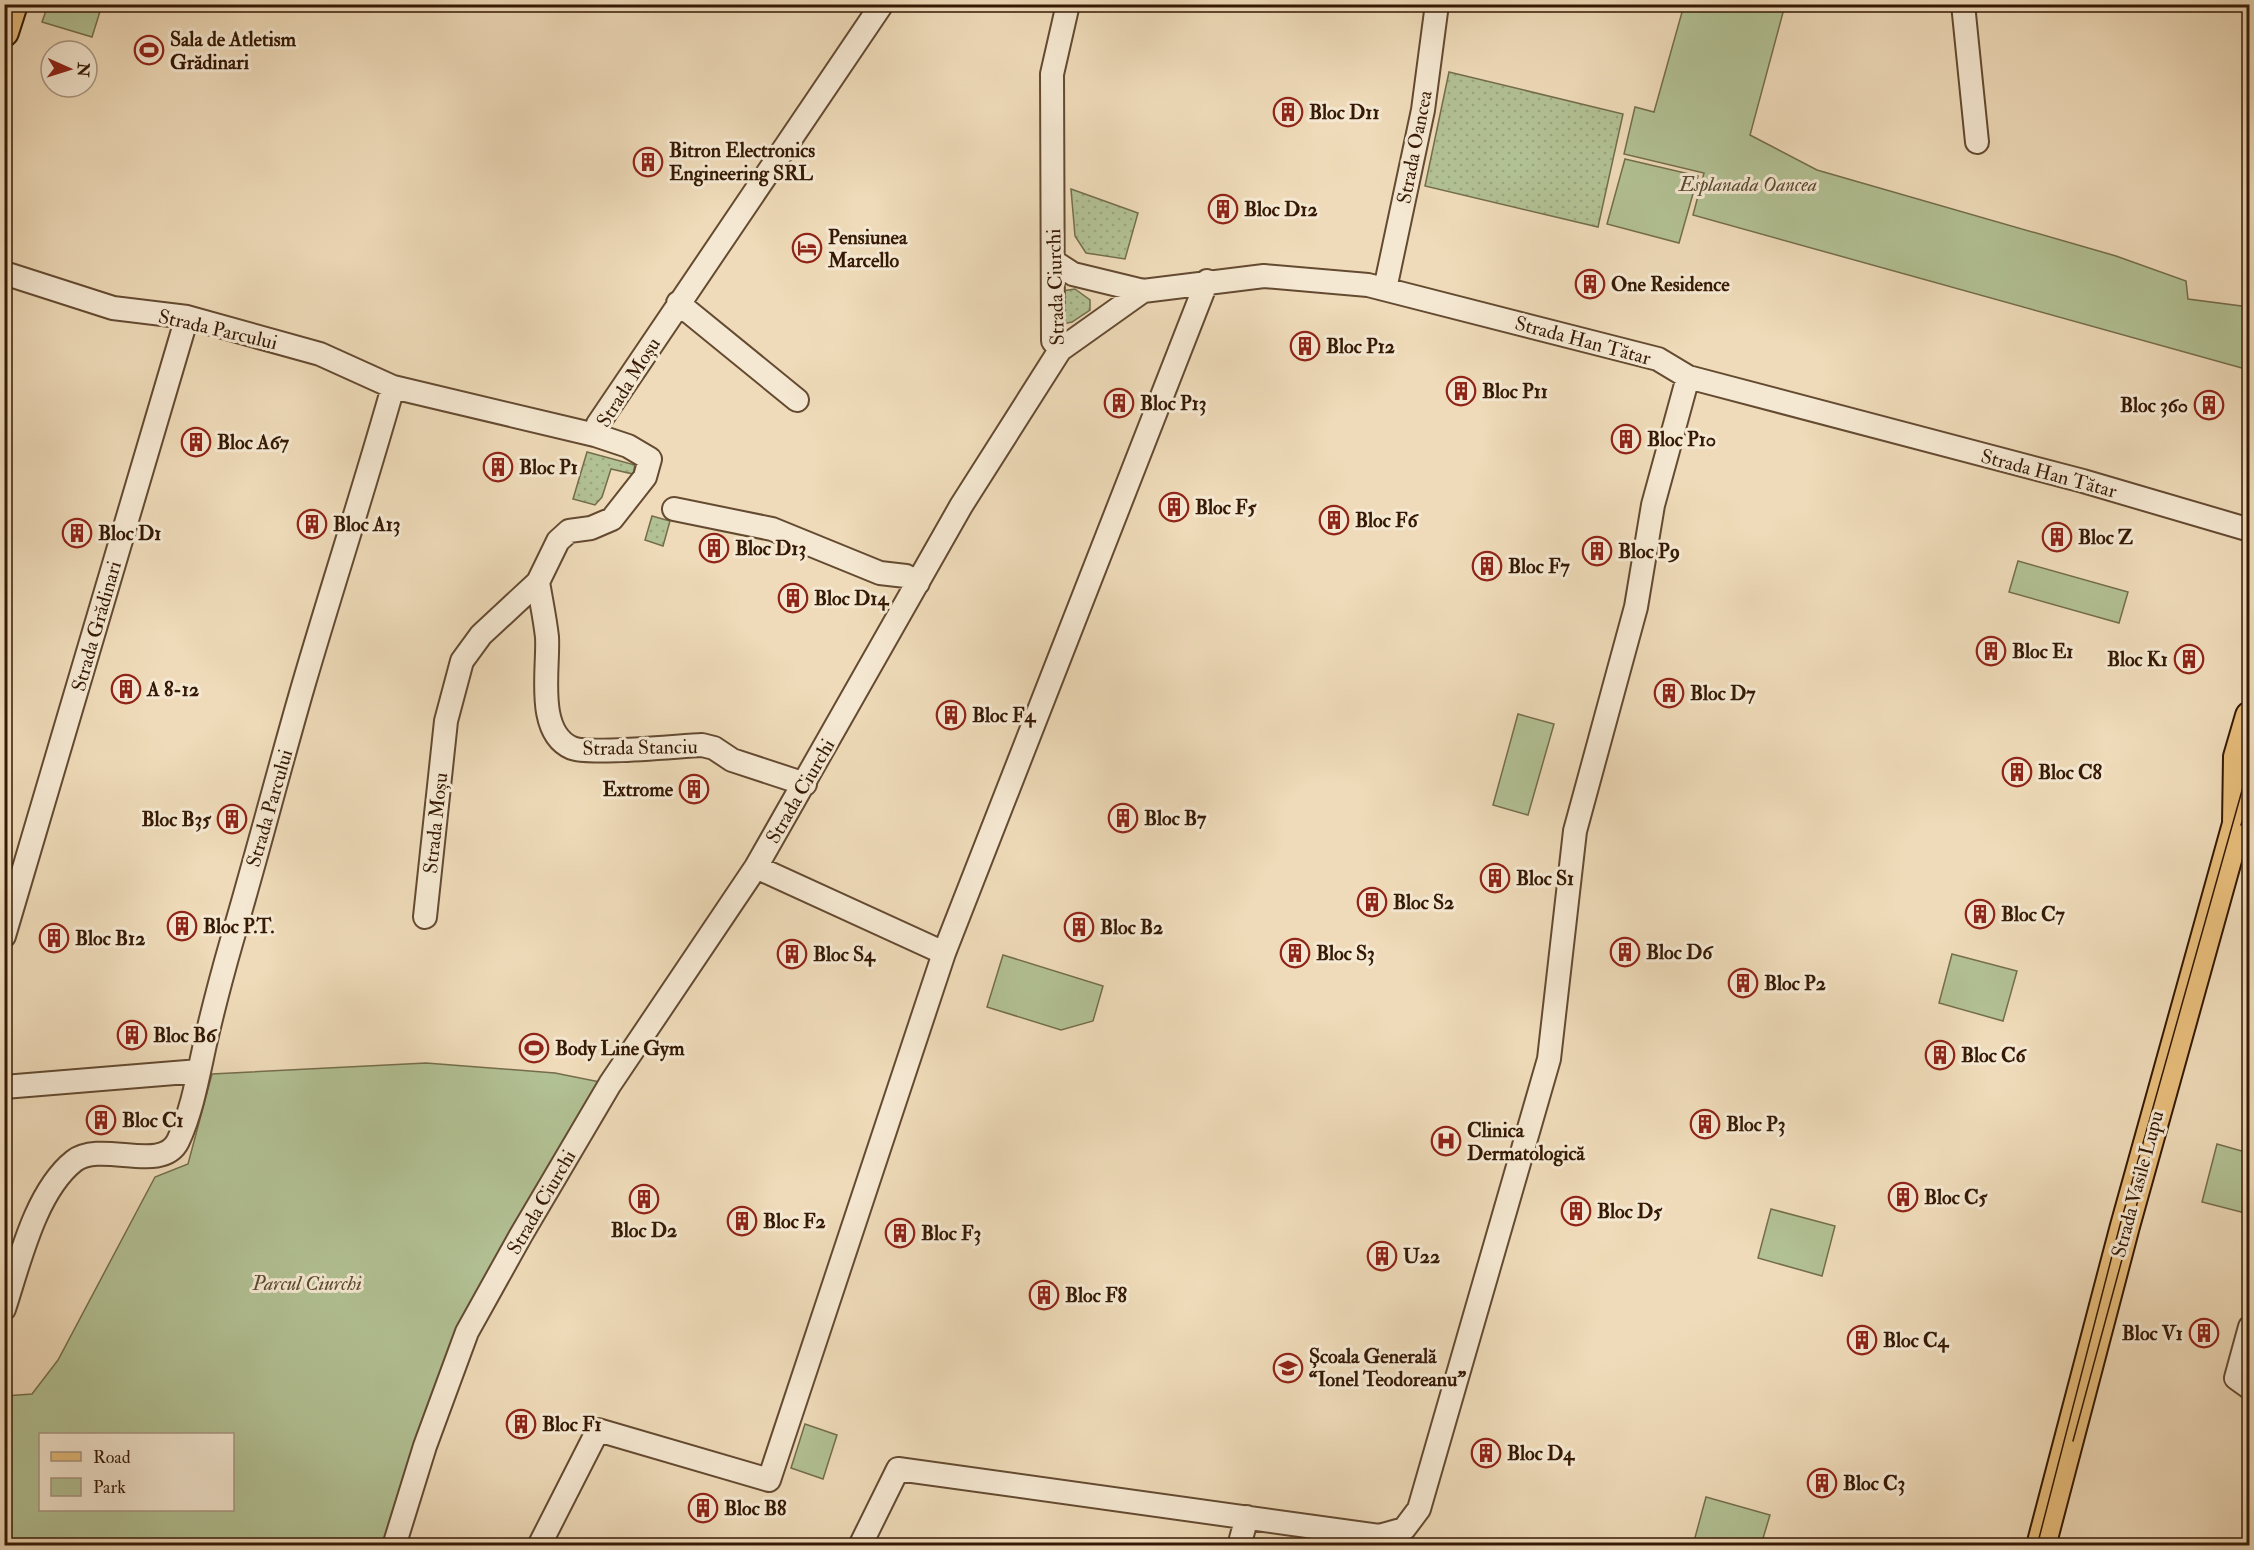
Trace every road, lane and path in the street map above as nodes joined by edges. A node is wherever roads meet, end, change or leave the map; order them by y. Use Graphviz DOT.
graph roads {
  1 [pos="13,4"];
  2 [pos="882,4"];
  3 [pos="1068,4"];
  4 [pos="1437,4"];
  5 [pos="1963,4"];
  6 [pos="4,32"];
  7 [pos="1977,142"];
  8 [pos="1053,261"];
  9 [pos="4,273"];
  10 [pos="1208,281"];
  11 [pos="1385,289"];
  12 [pos="1143,291"];
  13 [pos="678,303"];
  14 [pos="187,317"];
  15 [pos="1060,350"];
  16 [pos="1688,377"];
  17 [pos="393,387"];
  18 [pos="797,400"];
  19 [pos="595,435"];
  20 [pos="674,509"];
  21 [pos="2250,530"];
  22 [pos="538,582"];
  23 [pos="918,583"];
  24 [pos="2250,717"];
  25 [pos="805,784"];
  26 [pos="2243,814"];
  27 [pos="756,867"];
  28 [pos="425,917"];
  29 [pos="4,936"];
  30 [pos="944,953"];
  31 [pos="199,1071"];
  32 [pos="4,1087"];
  33 [pos="4,1309"];
  34 [pos="2250,1327"];
  35 [pos="2250,1388"];
  36 [pos="1247,1517"];
  37 [pos="394,1545"];
  38 [pos="539,1545"];
  39 [pos="860,1545"];
  40 [pos="1239,1545"];
  41 [pos="2040,1545"];
  1 -- 6 [label="main road"];
  2 -- 13 [label="street, Strada Moșu"];
  3 -- 8 [label="street, Strada Ciurchi"];
  4 -- 11 [label="street, Strada Oancea"];
  5 -- 7 [label="street"];
  8 -- 12 [label="street"];
  8 -- 15 [label="street, Strada Ciurchi"];
  9 -- 14 [label="street, Strada Parcului"];
  10 -- 11 [label="street, Strada Han Tătar"];
  10 -- 12 [label="street, Strada Han Tătar"];
  10 -- 30 [label="street"];
  11 -- 16 [label="street, Strada Han Tătar"];
  12 -- 15 [label="street, Strada Han Tătar"];
  13 -- 18 [label="street"];
  13 -- 19 [label="street, Strada Moșu"];
  14 -- 17 [label="street, Strada Parcului"];
  14 -- 29 [label="street, Strada Grădinari"];
  15 -- 23 [label="street, Strada Ciurchi"];
  16 -- 21 [label="street, Strada Han Tătar"];
  16 -- 36 [label="street"];
  17 -- 19 [label="street, Strada Parcului"];
  17 -- 31 [label="street, Strada Parcului"];
  19 -- 22 [label="street, Strada Moșu"];
  20 -- 23 [label="street"];
  22 -- 25 [label="street, Strada Stanciu"];
  22 -- 28 [label="street, Strada Moșu"];
  23 -- 25 [label="street, Strada Ciurchi"];
  24 -- 26 [label="main road, Strada Vasile Lupu"];
  25 -- 27 [label="street, Strada Ciurchi"];
  26 -- 41 [label="main road, Strada Vasile Lupu"];
  27 -- 30 [label="street"];
  27 -- 37 [label="street, Strada Ciurchi"];
  30 -- 38 [label="street"];
  31 -- 32 [label="street"];
  31 -- 33 [label="street, Strada Parcului"];
  34 -- 35 [label="street"];
  36 -- 39 [label="street"];
  36 -- 40 [label="street"];
}
